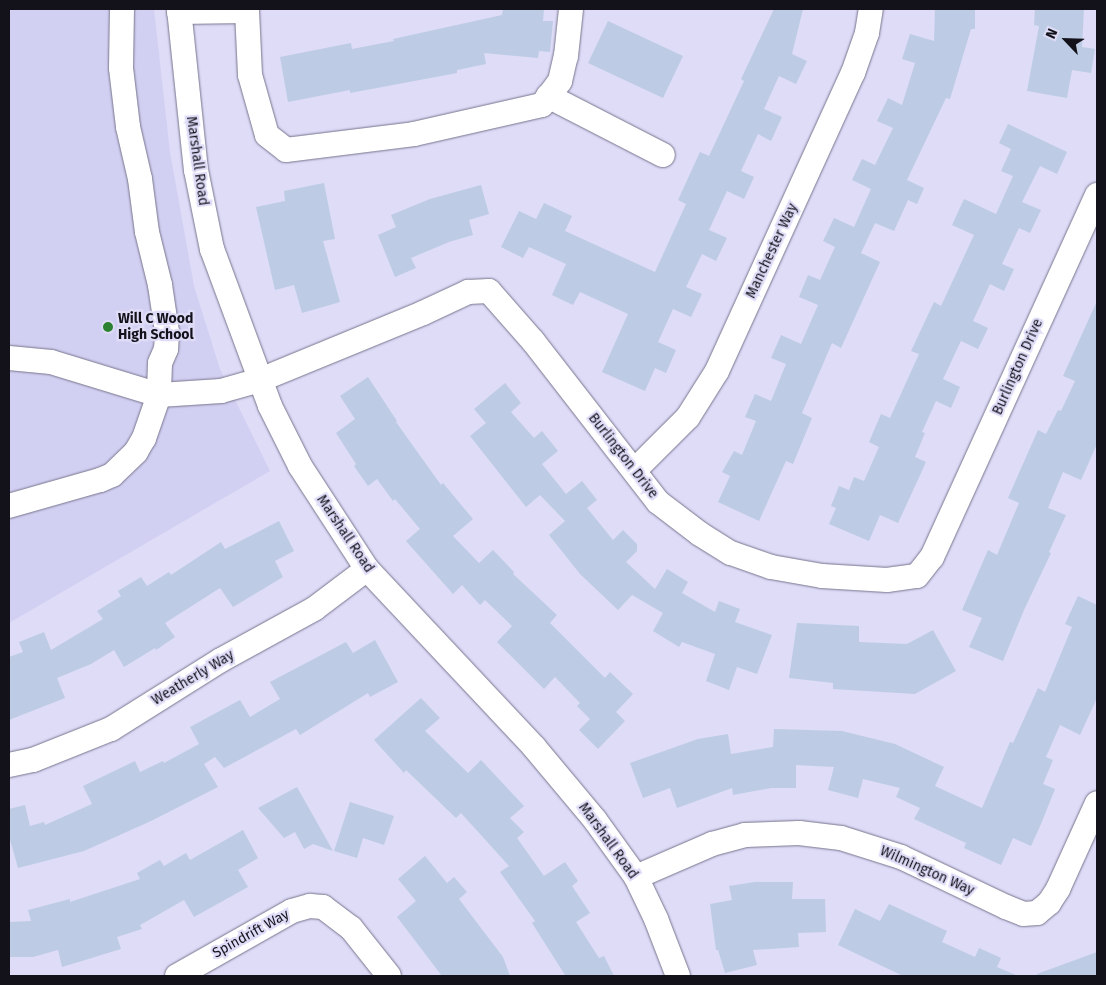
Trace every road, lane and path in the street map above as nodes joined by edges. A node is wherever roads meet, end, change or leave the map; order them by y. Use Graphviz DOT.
graph roads {
  1 [pos="122,9"];
  2 [pos="571,9"];
  3 [pos="871,9"];
  4 [pos="179,10"];
  5 [pos="548,96"];
  6 [pos="663,155"];
  7 [pos="1097,195"];
  8 [pos="1088,235"];
  9 [pos="9,358"];
  10 [pos="260,380"];
  11 [pos="160,396"];
  12 [pos="635,470"];
  13 [pos="9,506"];
  14 [pos="367,569"];
  15 [pos="9,765"];
  16 [pos="1097,803"];
  17 [pos="636,877"];
  18 [pos="177,976"];
  19 [pos="389,976"];
  20 [pos="678,976"];
  1 -- 11 [label="street"];
  2 -- 5 [label="street"];
  3 -- 12 [label="street, Manchester Way"];
  4 -- 5 [label="street"];
  4 -- 10 [label="street, Marshall Road"];
  5 -- 6 [label="street"];
  7 -- 8 [label="street, Burlington Drive"];
  8 -- 12 [label="street, Burlington Drive"];
  9 -- 11 [label="street"];
  10 -- 11 [label="street"];
  10 -- 12 [label="street, Burlington Drive"];
  10 -- 14 [label="street, Marshall Road"];
  11 -- 13 [label="street"];
  14 -- 15 [label="street, Weatherly Way"];
  14 -- 17 [label="street, Marshall Road"];
  16 -- 17 [label="street, Wilmington Way"];
  17 -- 20 [label="street, Marshall Road"];
  18 -- 19 [label="street, Spindrift Way"];
}
